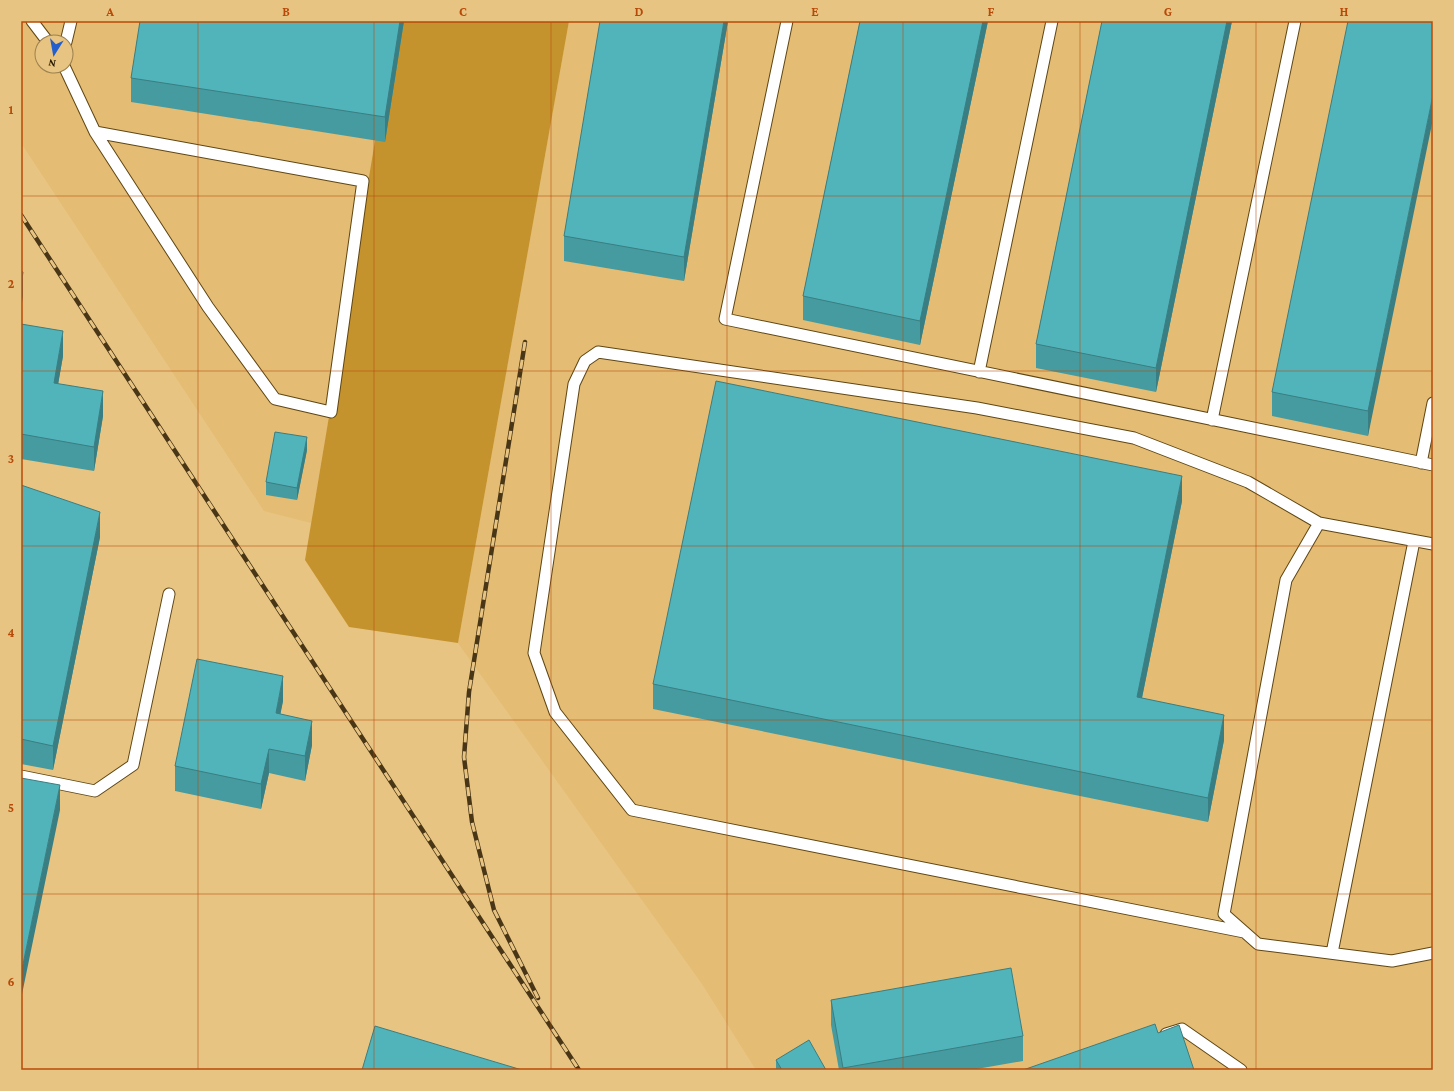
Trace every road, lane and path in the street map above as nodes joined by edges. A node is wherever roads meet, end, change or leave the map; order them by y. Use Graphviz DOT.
graph roads {
  1 [pos="32,21"];
  2 [pos="71,21"];
  3 [pos="787,21"];
  4 [pos="1052,21"];
  5 [pos="1295,21"];
  6 [pos="42,34"];
  7 [pos="68,34"];
  8 [pos="68,74"];
  9 [pos="95,132"];
  10 [pos="979,372"];
  11 [pos="1433,403"];
  12 [pos="1212,420"];
  13 [pos="1421,463"];
  14 [pos="1433,465"];
  15 [pos="1320,523"];
  16 [pos="1414,541"];
  17 [pos="1433,544"];
  18 [pos="169,594"];
  19 [pos="21,776"];
  20 [pos="1244,932"];
  21 [pos="1332,953"];
  22 [pos="1433,953"];
  23 [pos="1152,1039"];
  24 [pos="1241,1070"];
  1 -- 6 [label="lane"];
  2 -- 7 [label="lane"];
  3 -- 10 [label="lane"];
  4 -- 10 [label="lane"];
  5 -- 12 [label="lane"];
  8 -- 9 [label="lane"];
  9 -- 9 [label="lane"];
  10 -- 12 [label="lane"];
  11 -- 13 [label="lane"];
  12 -- 13 [label="lane"];
  13 -- 14 [label="lane"];
  15 -- 16 [label="lane"];
  15 -- 20 [label="lane"];
  15 -- 20 [label="lane"];
  16 -- 17 [label="lane"];
  16 -- 21 [label="lane"];
  18 -- 19 [label="lane"];
  20 -- 21 [label="lane"];
  21 -- 22 [label="lane"];
  23 -- 24 [label="lane"];
}
